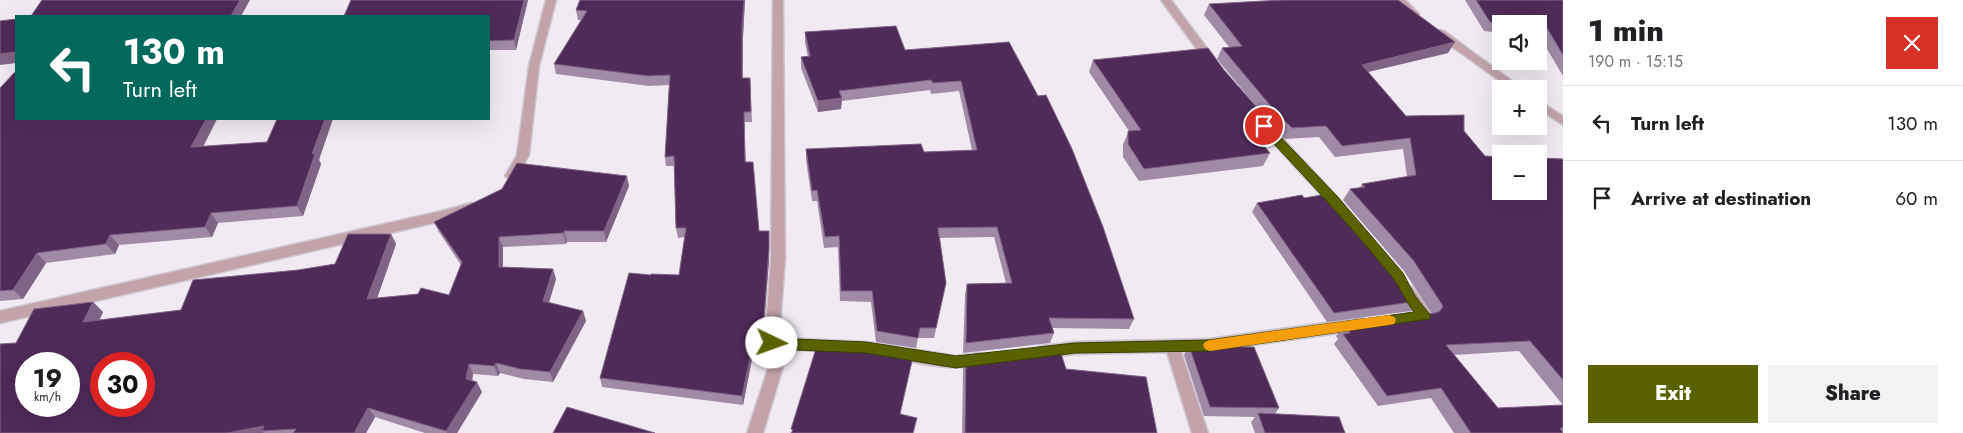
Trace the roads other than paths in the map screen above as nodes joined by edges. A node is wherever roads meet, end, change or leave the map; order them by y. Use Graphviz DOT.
graph roads {
  1 [pos="551,0"];
  2 [pos="778,0"];
  3 [pos="1166,0"];
  4 [pos="1399,0"];
  5 [pos="1219,72"];
  6 [pos="1506,80"];
  7 [pos="1547,110"];
  8 [pos="1253,113"];
  9 [pos="1563,122"];
  10 [pos="504,188"];
  11 [pos="479,205"];
  12 [pos="1345,213"];
  13 [pos="1398,276"];
  14 [pos="0,317"];
  15 [pos="1400,319"];
  16 [pos="1374,322"];
  17 [pos="772,343"];
  18 [pos="1172,346"];
  19 [pos="1026,354"];
  20 [pos="996,357"];
  21 [pos="755,433"];
  22 [pos="1200,433"];
  1 -- 10 [label="street"];
  2 -- 17 [label="street"];
  3 -- 5 [label="street"];
  4 -- 6 [label="street"];
  7 -- 9 [label="street"];
  8 -- 12 [label="street"];
  11 -- 14 [label="street"];
  13 -- 15 [label="street"];
  16 -- 18 [label="street"];
  17 -- 20 [label="street"];
  17 -- 21 [label="street"];
  18 -- 19 [label="street"];
  18 -- 22 [label="street"];
}
